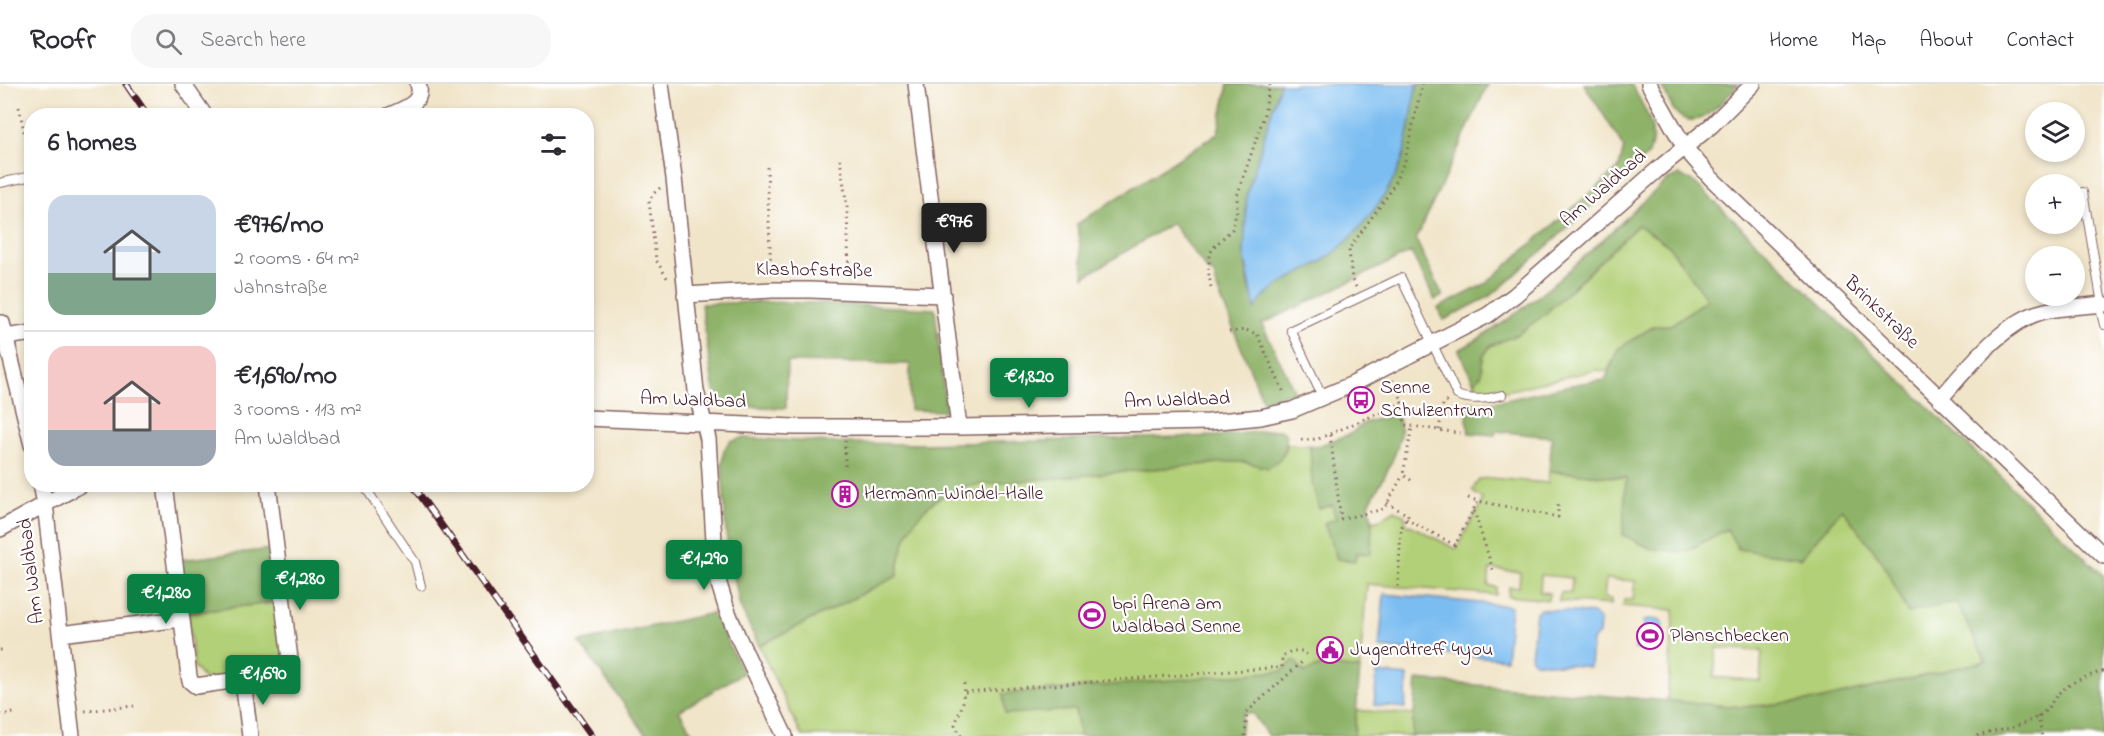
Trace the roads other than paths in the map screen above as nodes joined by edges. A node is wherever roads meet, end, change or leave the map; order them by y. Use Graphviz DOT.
graph roads {
  1 [pos="183,84"];
  2 [pos="418,84"];
  3 [pos="661,84"];
  4 [pos="916,84"];
  5 [pos="1649,84"];
  6 [pos="1753,84"];
  7 [pos="200,108"];
  8 [pos="402,108"];
  9 [pos="1685,148"];
  10 [pos="24,178"];
  11 [pos="0,183"];
  12 [pos="2085,204"];
  13 [pos="685,295"];
  14 [pos="943,295"];
  15 [pos="2102,304"];
  16 [pos="2104,325"];
  17 [pos="24,332"];
  18 [pos="1433,344"];
  19 [pos="24,393"];
  20 [pos="1502,395"];
  21 [pos="1323,398"];
  22 [pos="1940,399"];
  23 [pos="594,418"];
  24 [pos="704,423"];
  25 [pos="959,427"];
  26 [pos="43,492"];
  27 [pos="67,492"];
  28 [pos="166,492"];
  29 [pos="269,492"];
  30 [pos="368,492"];
  31 [pos="45,504"];
  32 [pos="0,529"];
  33 [pos="2104,556"];
  34 [pos="421,586"];
  35 [pos="181,619"];
  36 [pos="60,634"];
  37 [pos="243,681"];
  38 [pos="72,736"];
  39 [pos="250,736"];
  40 [pos="785,736"];
  1 -- 7 [label="street"];
  2 -- 8 [label="street"];
  3 -- 13 [label="street"];
  4 -- 14 [label="street"];
  5 -- 9 [label="street, Brinkstraße"];
  6 -- 9 [label="street, Am Waldbad"];
  9 -- 18 [label="street, Am Waldbad"];
  9 -- 22 [label="street, Brinkstraße"];
  10 -- 11 [label="lane"];
  12 -- 15 [label="lane"];
  13 -- 14 [label="street, Klashofstraße"];
  13 -- 24 [label="street"];
  14 -- 25 [label="street"];
  15 -- 16 [label="lane"];
  15 -- 22 [label="street"];
  17 -- 19 [label="street"];
  18 -- 20 [label="lane"];
  18 -- 21 [label="street, Am Waldbad"];
  18 -- 21 [label="lane"];
  21 -- 25 [label="street, Am Waldbad"];
  22 -- 33 [label="street, Brinkstraße"];
  23 -- 24 [label="street, Am Waldbad"];
  24 -- 25 [label="street, Am Waldbad"];
  24 -- 40 [label="street"];
  26 -- 31 [label="street, Am Waldbad"];
  27 -- 31 [label="street, Am Waldbad"];
  28 -- 35 [label="street"];
  29 -- 37 [label="street"];
  30 -- 34 [label="lane"];
  31 -- 32 [label="street, Am Waldbad"];
  31 -- 36 [label="street, Am Waldbad"];
  35 -- 36 [label="street, Am Waldbad"];
  35 -- 37 [label="street"];
  36 -- 38 [label="street, Am Waldbad"];
  37 -- 39 [label="street"];
}
